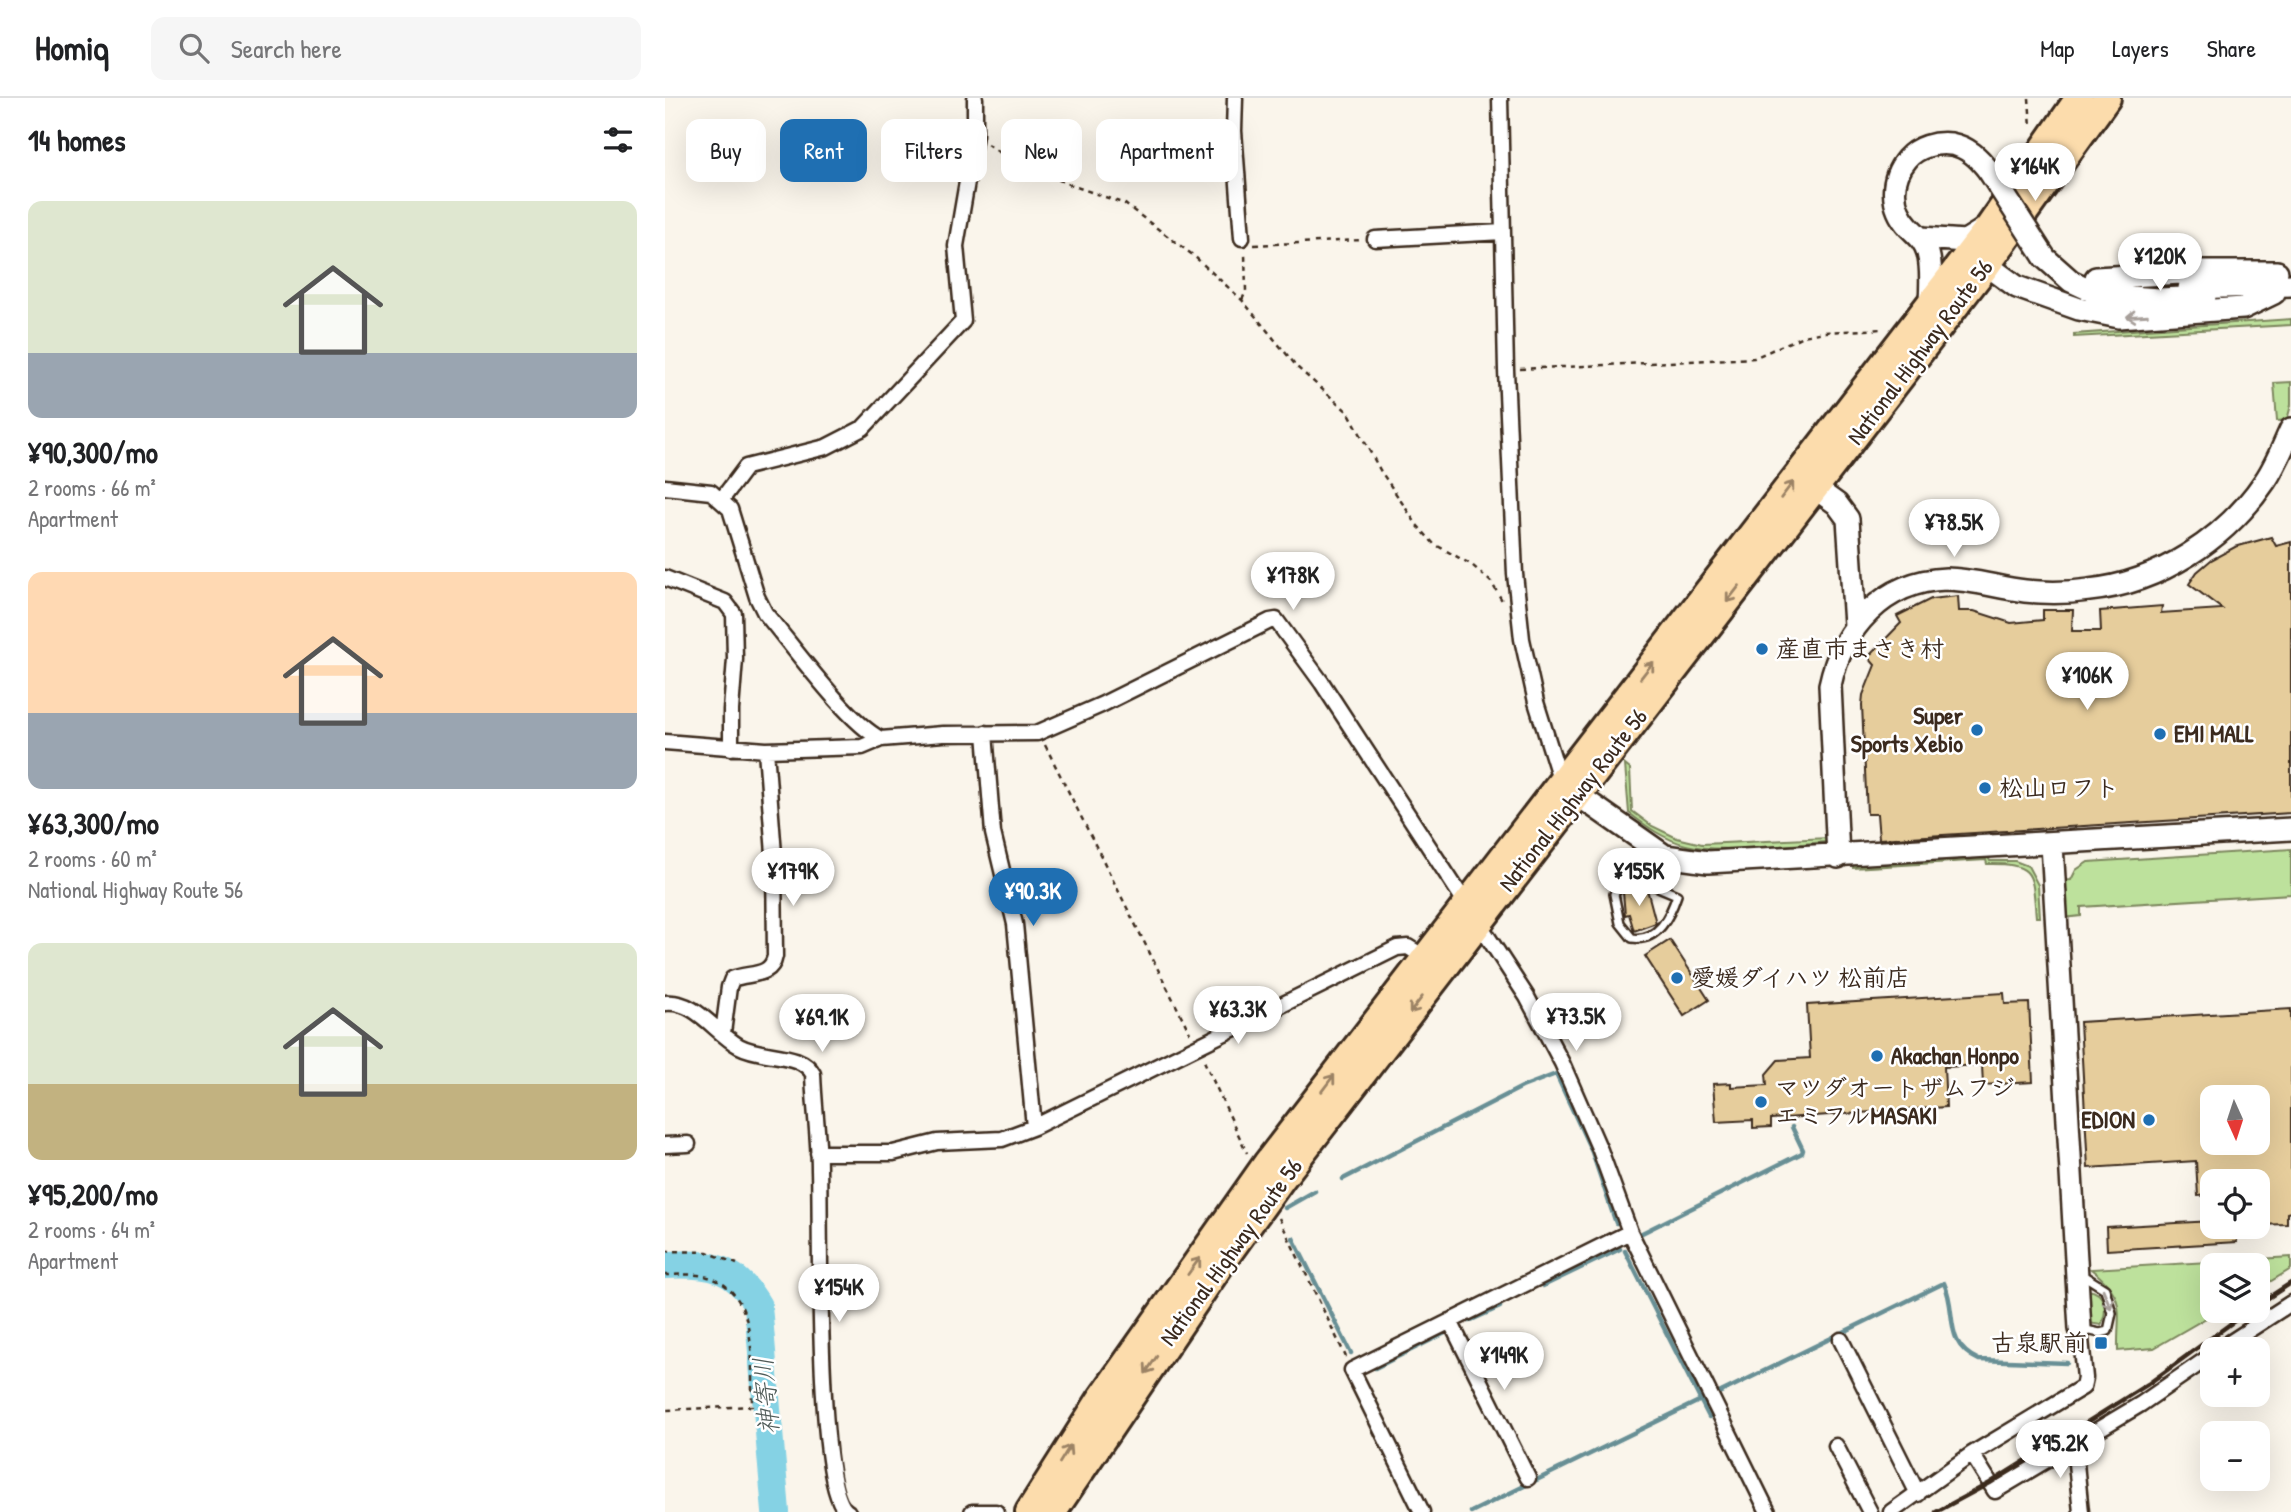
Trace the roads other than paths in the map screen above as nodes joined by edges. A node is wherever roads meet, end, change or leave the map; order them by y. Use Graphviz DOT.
graph roads {
  1 [pos="975,98"];
  2 [pos="1235,98"];
  3 [pos="1500,98"];
  4 [pos="2079,98"];
  5 [pos="2107,98"];
  6 [pos="1989,227"];
  7 [pos="1503,232"];
  8 [pos="1242,238"];
  9 [pos="1922,238"];
  10 [pos="1375,239"];
  11 [pos="1987,265"];
  12 [pos="2096,278"];
  13 [pos="2285,283"];
  14 [pos="2139,296"];
  15 [pos="1930,301"];
  16 [pos="2291,429"];
  17 [pos="665,487"];
  18 [pos="1815,488"];
  19 [pos="722,499"];
  20 [pos="665,578"];
  21 [pos="1855,625"];
  22 [pos="985,733"];
  23 [pos="881,739"];
  24 [pos="665,742"];
  25 [pos="731,748"];
  26 [pos="766,751"];
  27 [pos="1569,789"];
  28 [pos="2291,829"];
  29 [pos="2052,845"];
  30 [pos="1838,857"];
  31 [pos="1677,895"];
  32 [pos="1472,912"];
  33 [pos="1434,963"];
  34 [pos="665,1003"];
  35 [pos="723,1033"];
  36 [pos="1034,1127"];
  37 [pos="665,1144"];
  38 [pos="688,1144"];
  39 [pos="818,1153"];
  40 [pos="1263,1186"];
  41 [pos="1630,1232"];
  42 [pos="2077,1272"];
  43 [pos="2291,1303"];
  44 [pos="1450,1321"];
  45 [pos="2080,1329"];
  46 [pos="2239,1337"];
  47 [pos="1841,1340"];
  48 [pos="2200,1363"];
  49 [pos="2074,1444"];
  50 [pos="1836,1446"];
  51 [pos="1972,1454"];
  52 [pos="1528,1478"];
  53 [pos="1919,1493"];
  54 [pos="848,1512"];
  55 [pos="972,1512"];
  56 [pos="996,1512"];
  57 [pos="1029,1512"];
  58 [pos="1053,1512"];
  59 [pos="1422,1512"];
  60 [pos="1766,1512"];
  61 [pos="1870,1512"];
  62 [pos="1891,1512"];
  63 [pos="2081,1512"];
  1 -- 19 [label="street"];
  2 -- 8 [label="street"];
  3 -- 7 [label="street"];
  4 -- 6 [label="highway, National Highway Route 56"];
  5 -- 11 [label="highway, National Highway Route 56"];
  6 -- 9 [label="street"];
  6 -- 15 [label="highway, National Highway Route 56"];
  7 -- 10 [label="street"];
  7 -- 27 [label="street"];
  9 -- 14 [label="street, bridge"];
  9 -- 15 [label="street"];
  13 -- 11 [label="street, one-way"];
  11 -- 18 [label="highway, National Highway Route 56"];
  12 -- 13 [label="street"];
  13 -- 14 [label="street"];
  13 -- 14 [label="street"];
  27 -- 15 [label="highway, National Highway Route 56, one-way"];
  16 -- 21 [label="street"];
  17 -- 19 [label="street"];
  18 -- 21 [label="street"];
  18 -- 27 [label="highway, National Highway Route 56, one-way"];
  19 -- 23 [label="street"];
  20 -- 25 [label="street"];
  21 -- 30 [label="street"];
  22 -- 23 [label="street"];
  22 -- 32 [label="street"];
  22 -- 36 [label="street"];
  23 -- 26 [label="street"];
  24 -- 25 [label="street"];
  25 -- 26 [label="street"];
  26 -- 35 [label="street"];
  27 -- 30 [label="street"];
  27 -- 32 [label="highway, National Highway Route 56"];
  28 -- 29 [label="street"];
  29 -- 30 [label="street"];
  29 -- 42 [label="street"];
  31 -- 31 [label="lane"];
  32 -- 33 [label="highway, National Highway Route 56"];
  32 -- 41 [label="street"];
  33 -- 36 [label="street"];
  33 -- 40 [label="highway, National Highway Route 56"];
  34 -- 35 [label="street"];
  35 -- 39 [label="street"];
  36 -- 39 [label="street"];
  37 -- 38 [label="street"];
  39 -- 54 [label="street"];
  57 -- 40 [label="highway, National Highway Route 56, one-way"];
  40 -- 58 [label="highway, National Highway Route 56, one-way"];
  41 -- 44 [label="street"];
  41 -- 60 [label="street"];
  42 -- 45 [label="street"];
  42 -- 45 [label="lane, one-way"];
  43 -- 46 [label="street"];
  44 -- 52 [label="street"];
  44 -- 59 [label="street"];
  45 -- 51 [label="street"];
  47 -- 53 [label="street"];
  48 -- 49 [label="street"];
  49 -- 51 [label="street"];
  49 -- 63 [label="street"];
  50 -- 61 [label="street"];
  51 -- 53 [label="street"];
  53 -- 62 [label="street"];
  55 -- 56 [label="street"];
}
